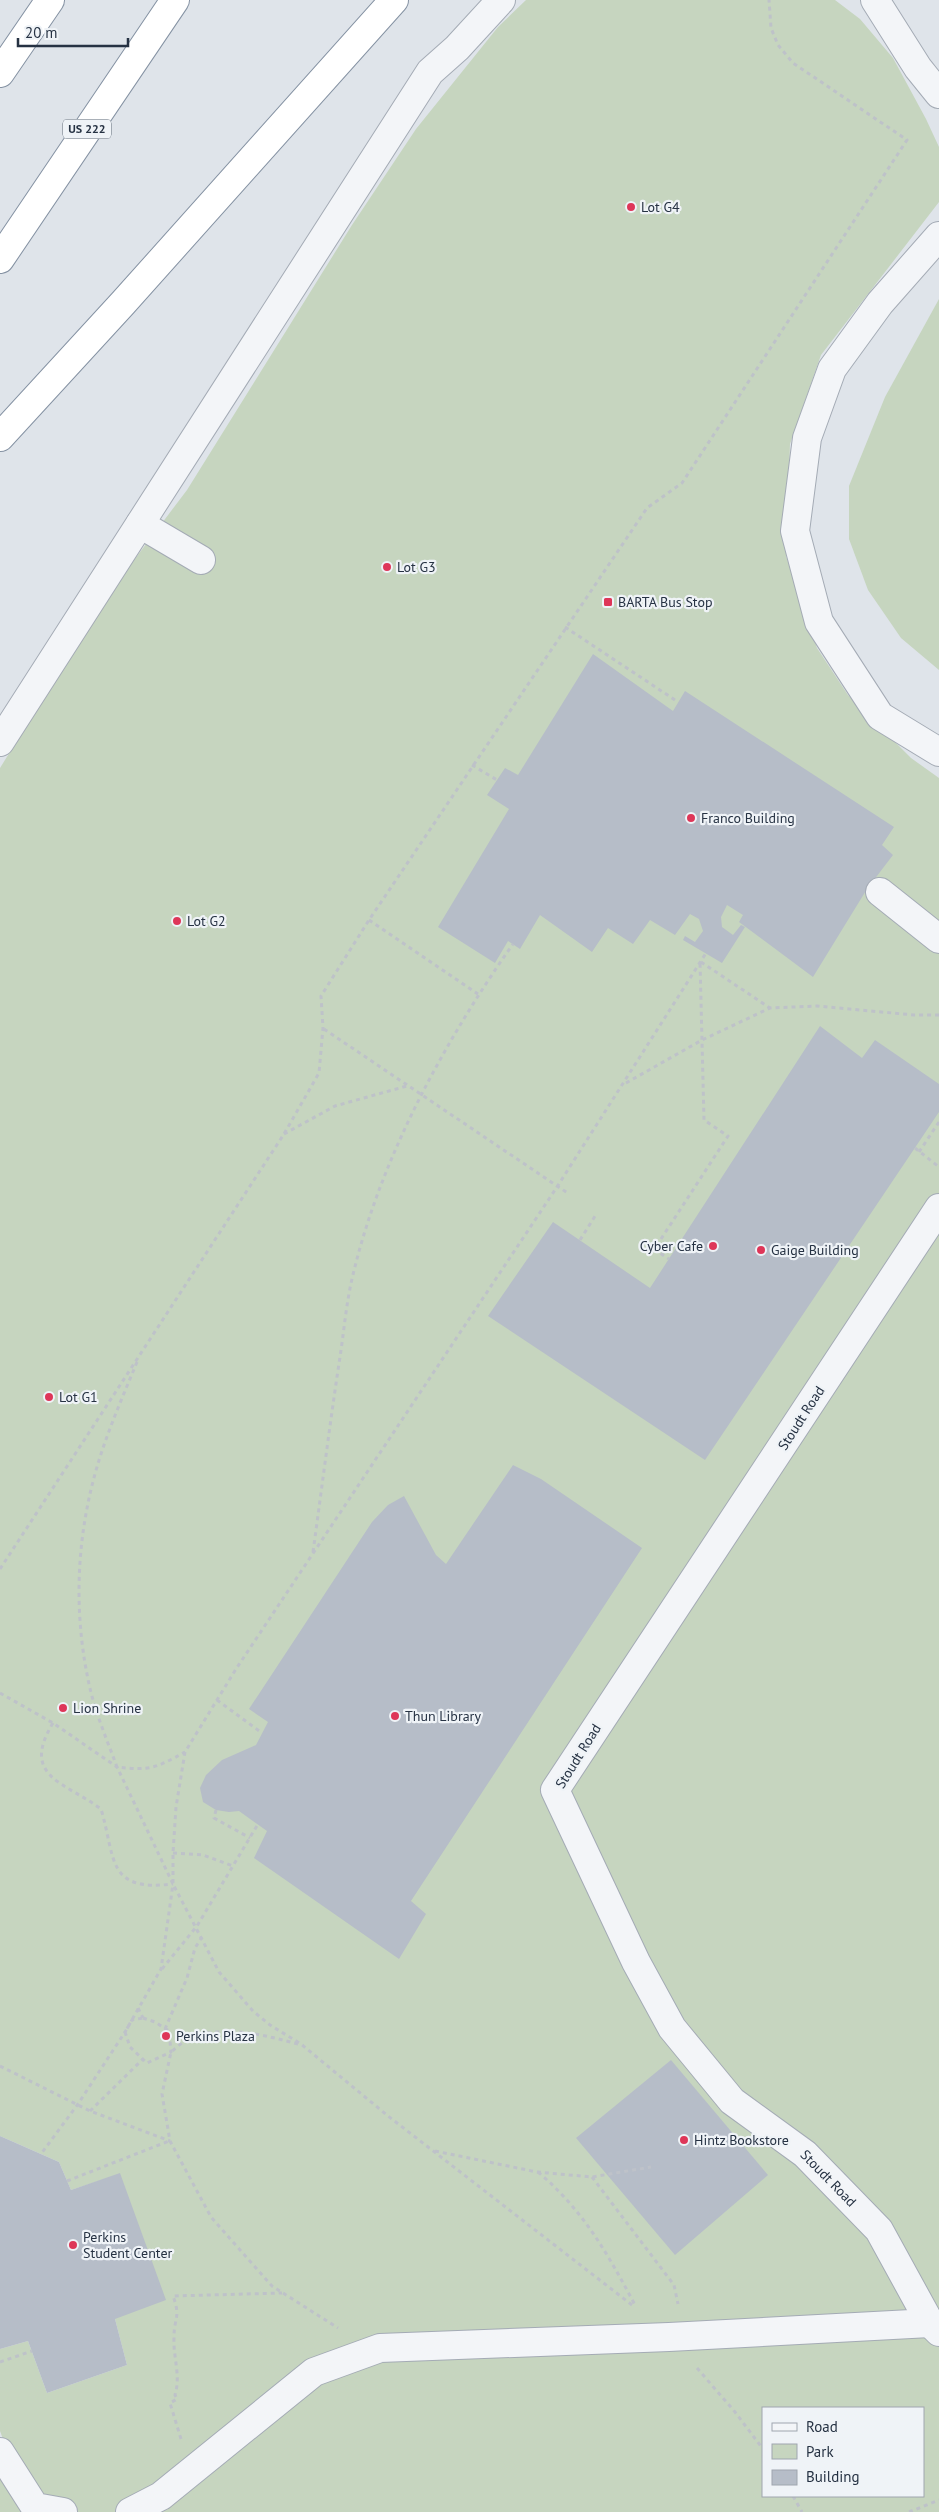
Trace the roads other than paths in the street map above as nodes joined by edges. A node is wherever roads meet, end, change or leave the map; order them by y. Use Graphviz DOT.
graph roads {
  1 [pos="50,0"];
  2 [pos="175,0"];
  3 [pos="394,0"];
  4 [pos="501,0"];
  5 [pos="875,0"];
  6 [pos="0,73"];
  7 [pos="939,94"];
  8 [pos="939,236"];
  9 [pos="0,258"];
  10 [pos="0,437"];
  11 [pos="140,524"];
  12 [pos="201,560"];
  13 [pos="0,742"];
  14 [pos="939,752"];
  15 [pos="880,892"];
  16 [pos="939,939"];
  17 [pos="939,1208"];
  18 [pos="935,2327"];
  19 [pos="0,2452"];
  20 [pos="63,2512"];
  21 [pos="130,2512"];
  1 -- 6 [label="highway"];
  2 -- 9 [label="highway, US 222"];
  3 -- 10 [label="highway"];
  4 -- 11 [label="lane"];
  5 -- 7 [label="lane"];
  8 -- 14 [label="lane"];
  11 -- 12 [label="lane"];
  11 -- 13 [label="lane"];
  15 -- 16 [label="lane"];
  17 -- 18 [label="lane, Stoudt Road"];
  18 -- 21 [label="lane"];
  19 -- 20 [label="lane"];
}
